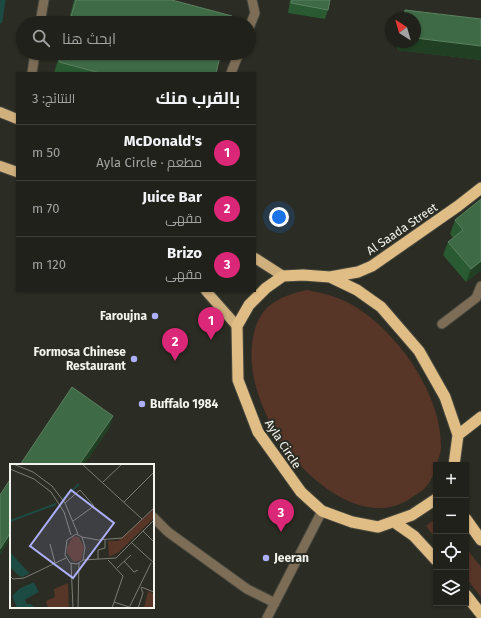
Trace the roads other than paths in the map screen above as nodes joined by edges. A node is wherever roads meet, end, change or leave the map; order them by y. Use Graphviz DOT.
graph roads {
  1 [pos="44,0"];
  2 [pos="252,0"];
  3 [pos="41,16"];
  4 [pos="254,16"];
  5 [pos="34,60"];
  6 [pos="236,60"];
  7 [pos="32,72"];
  8 [pos="231,72"];
  9 [pos="0,112"];
  10 [pos="16,119"];
  11 [pos="0,166"];
  12 [pos="16,171"];
  13 [pos="481,188"];
  14 [pos="256,259"];
  15 [pos="283,276"];
  16 [pos="330,278"];
  17 [pos="481,286"];
  18 [pos="207,292"];
  19 [pos="442,324"];
  20 [pos="237,326"];
  21 [pos="481,417"];
  22 [pos="458,435"];
  23 [pos="454,462"];
  24 [pos="433,501"];
  25 [pos="322,511"];
  26 [pos="154,518"];
  27 [pos="394,522"];
  28 [pos="469,523"];
  29 [pos="481,540"];
  30 [pos="433,557"];
  31 [pos="469,598"];
  32 [pos="275,603"];
  33 [pos="481,614"];
  34 [pos="268,618"];
  1 -- 3 [label="lane"];
  2 -- 4 [label="lane"];
  5 -- 7 [label="lane"];
  6 -- 8 [label="lane"];
  9 -- 10 [label="main road"];
  11 -- 12 [label="main road"];
  13 -- 16 [label="highway, Al Saada Street"];
  14 -- 15 [label="main road"];
  15 -- 16 [label="highway"];
  15 -- 20 [label="highway"];
  16 -- 22 [label="highway"];
  17 -- 19 [label="lane"];
  18 -- 20 [label="main road"];
  20 -- 25 [label="highway, Ayla Circle"];
  21 -- 22 [label="highway"];
  22 -- 23 [label="highway"];
  24 -- 27 [label="highway, Ayla Circle"];
  25 -- 27 [label="highway, Ayla Circle"];
  25 -- 32 [label="lane"];
  26 -- 32 [label="lane"];
  27 -- 30 [label="highway"];
  28 -- 29 [label="highway"];
  31 -- 33 [label="highway"];
  32 -- 34 [label="lane"];
}
